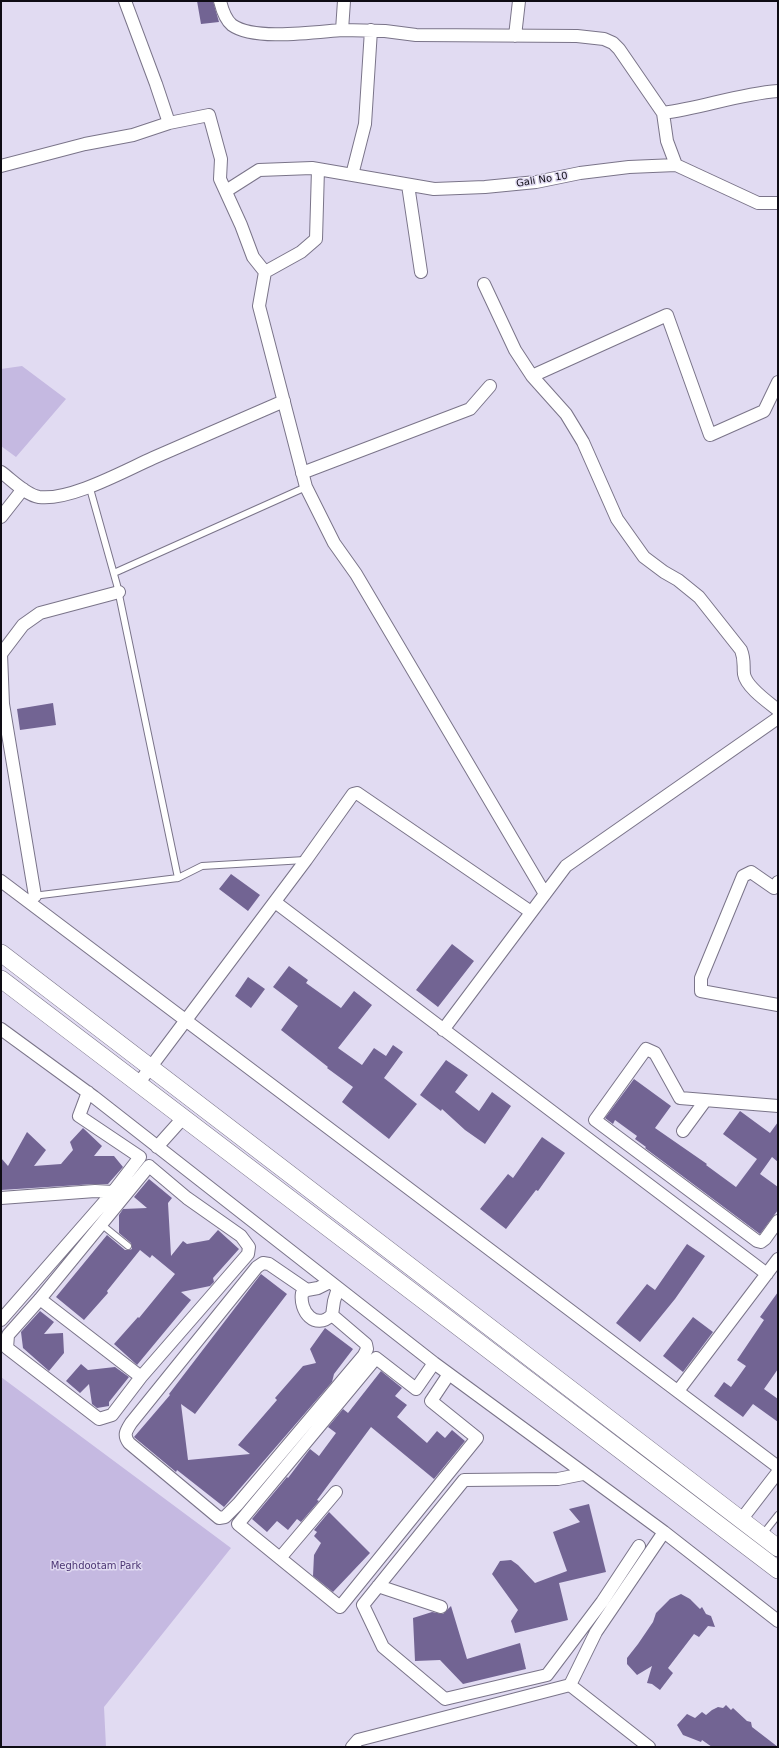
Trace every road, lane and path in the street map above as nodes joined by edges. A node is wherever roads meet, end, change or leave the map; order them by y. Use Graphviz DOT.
graph roads {
  1 [pos="125,1"];
  2 [pos="220,1"];
  3 [pos="344,1"];
  4 [pos="519,1"];
  5 [pos="342,30"];
  6 [pos="371,30"];
  7 [pos="515,36"];
  8 [pos="778,92"];
  9 [pos="663,113"];
  10 [pos="169,123"];
  11 [pos="676,165"];
  12 [pos="1,166"];
  13 [pos="318,169"];
  14 [pos="352,175"];
  15 [pos="408,185"];
  16 [pos="226,191"];
  17 [pos="778,203"];
  18 [pos="265,272"];
  19 [pos="421,272"];
  20 [pos="484,284"];
  21 [pos="532,376"];
  22 [pos="778,382"];
  23 [pos="490,386"];
  24 [pos="284,401"];
  25 [pos="1,472"];
  26 [pos="302,473"];
  27 [pos="90,485"];
  28 [pos="306,487"];
  29 [pos="23,489"];
  30 [pos="1,517"];
  31 [pos="114,573"];
  32 [pos="119,592"];
  33 [pos="2,703"];
  34 [pos="778,710"];
  35 [pos="778,718"];
  36 [pos="306,860"];
  37 [pos="178,878"];
  38 [pos="1,881"];
  39 [pos="778,882"];
  40 [pos="545,894"];
  41 [pos="35,896"];
  42 [pos="22,897"];
  43 [pos="275,902"];
  44 [pos="532,912"];
  45 [pos="1,953"];
  46 [pos="1,979"];
  47 [pos="778,1005"];
  48 [pos="186,1021"];
  49 [pos="443,1030"];
  50 [pos="3,1035"];
  51 [pos="151,1068"];
  52 [pos="138,1084"];
  53 [pos="88,1092"];
  54 [pos="705,1101"];
  55 [pos="778,1106"];
  56 [pos="183,1118"];
  57 [pos="595,1120"];
  58 [pos="683,1130"];
  59 [pos="583,1136"];
  60 [pos="157,1147"];
  61 [pos="200,1180"];
  62 [pos="113,1192"];
  63 [pos="1,1198"];
  64 [pos="187,1198"];
  65 [pos="224,1199"];
  66 [pos="212,1216"];
  67 [pos="778,1221"];
  68 [pos="101,1224"];
  69 [pos="128,1246"];
  70 [pos="778,1259"];
  71 [pos="767,1274"];
  72 [pos="334,1285"];
  73 [pos="307,1290"];
  74 [pos="40,1299"];
  75 [pos="332,1315"];
  76 [pos="1,1320"];
  77 [pos="434,1363"];
  78 [pos="449,1374"];
  79 [pos="141,1377"];
  80 [pos="416,1389"];
  81 [pos="678,1391"];
  82 [pos="431,1400"];
  83 [pos="778,1467"];
  84 [pos="778,1472"];
  85 [pos="583,1474"];
  86 [pos="336,1492"];
  87 [pos="778,1515"];
  88 [pos="741,1520"];
  89 [pos="664,1532"];
  90 [pos="762,1536"];
  91 [pos="639,1546"];
  92 [pos="778,1548"];
  93 [pos="280,1558"];
  94 [pos="778,1570"];
  95 [pos="378,1586"];
  96 [pos="441,1607"];
  97 [pos="778,1621"];
  98 [pos="570,1685"];
  99 [pos="352,1747"];
  100 [pos="649,1747"];
  1 -- 10 [label="street"];
  2 -- 5 [label="street"];
  3 -- 5 [label="street"];
  4 -- 7 [label="street"];
  5 -- 6 [label="street"];
  6 -- 7 [label="street"];
  6 -- 14 [label="street"];
  7 -- 9 [label="street"];
  8 -- 9 [label="street"];
  9 -- 11 [label="street"];
  10 -- 12 [label="street"];
  10 -- 16 [label="street"];
  11 -- 15 [label="street, Gali No 10"];
  11 -- 17 [label="street"];
  13 -- 14 [label="street, Gali No 10"];
  13 -- 16 [label="street, Gali No 10"];
  13 -- 18 [label="street"];
  14 -- 15 [label="street, Gali No 10"];
  15 -- 19 [label="street"];
  16 -- 18 [label="street"];
  18 -- 24 [label="street"];
  20 -- 21 [label="street"];
  21 -- 22 [label="street"];
  21 -- 34 [label="street"];
  23 -- 26 [label="street"];
  24 -- 26 [label="street"];
  24 -- 27 [label="street"];
  25 -- 29 [label="street"];
  26 -- 28 [label="street"];
  27 -- 29 [label="street"];
  27 -- 31 [label="lane"];
  28 -- 31 [label="lane"];
  28 -- 40 [label="street"];
  29 -- 30 [label="street"];
  31 -- 32 [label="lane"];
  32 -- 33 [label="street"];
  32 -- 37 [label="lane"];
  33 -- 41 [label="street"];
  35 -- 40 [label="street"];
  36 -- 37 [label="lane"];
  36 -- 43 [label="street"];
  36 -- 44 [label="street"];
  37 -- 41 [label="lane"];
  38 -- 42 [label="street"];
  39 -- 47 [label="street"];
  40 -- 44 [label="street"];
  41 -- 42 [label="lane"];
  42 -- 48 [label="street"];
  43 -- 48 [label="street"];
  43 -- 49 [label="street"];
  44 -- 49 [label="street"];
  45 -- 51 [label="street"];
  46 -- 52 [label="street"];
  48 -- 51 [label="street"];
  48 -- 81 [label="street"];
  49 -- 59 [label="street"];
  50 -- 53 [label="street"];
  51 -- 52 [label="street"];
  51 -- 88 [label="street"];
  52 -- 56 [label="street"];
  53 -- 60 [label="street"];
  53 -- 62 [label="street"];
  54 -- 55 [label="street"];
  54 -- 57 [label="street"];
  54 -- 58 [label="street"];
  56 -- 60 [label="street"];
  56 -- 94 [label="street"];
  57 -- 59 [label="street"];
  57 -- 67 [label="street"];
  59 -- 71 [label="street"];
  60 -- 61 [label="street"];
  61 -- 64 [label="street"];
  61 -- 65 [label="street"];
  62 -- 63 [label="street"];
  62 -- 76 [label="street"];
  64 -- 66 [label="street"];
  64 -- 68 [label="street"];
  65 -- 66 [label="street"];
  65 -- 72 [label="street"];
  66 -- 79 [label="street"];
  68 -- 69 [label="lane"];
  68 -- 74 [label="street"];
  70 -- 71 [label="street"];
  71 -- 81 [label="street"];
  72 -- 73 [label="street"];
  72 -- 75 [label="street"];
  72 -- 77 [label="street"];
  73 -- 75 [label="street"];
  73 -- 75 [label="street"];
  74 -- 79 [label="street"];
  74 -- 79 [label="street"];
  77 -- 78 [label="street"];
  77 -- 80 [label="street"];
  78 -- 82 [label="street"];
  78 -- 85 [label="street"];
  80 -- 82 [label="street"];
  80 -- 93 [label="street"];
  81 -- 83 [label="street"];
  82 -- 93 [label="street"];
  84 -- 88 [label="street"];
  85 -- 89 [label="street"];
  85 -- 95 [label="street"];
  86 -- 93 [label="street"];
  87 -- 90 [label="lane"];
  88 -- 90 [label="street"];
  89 -- 97 [label="street"];
  89 -- 98 [label="street"];
  90 -- 92 [label="street"];
  91 -- 95 [label="street"];
  95 -- 96 [label="street"];
  98 -- 99 [label="street"];
  98 -- 100 [label="street"];
}
